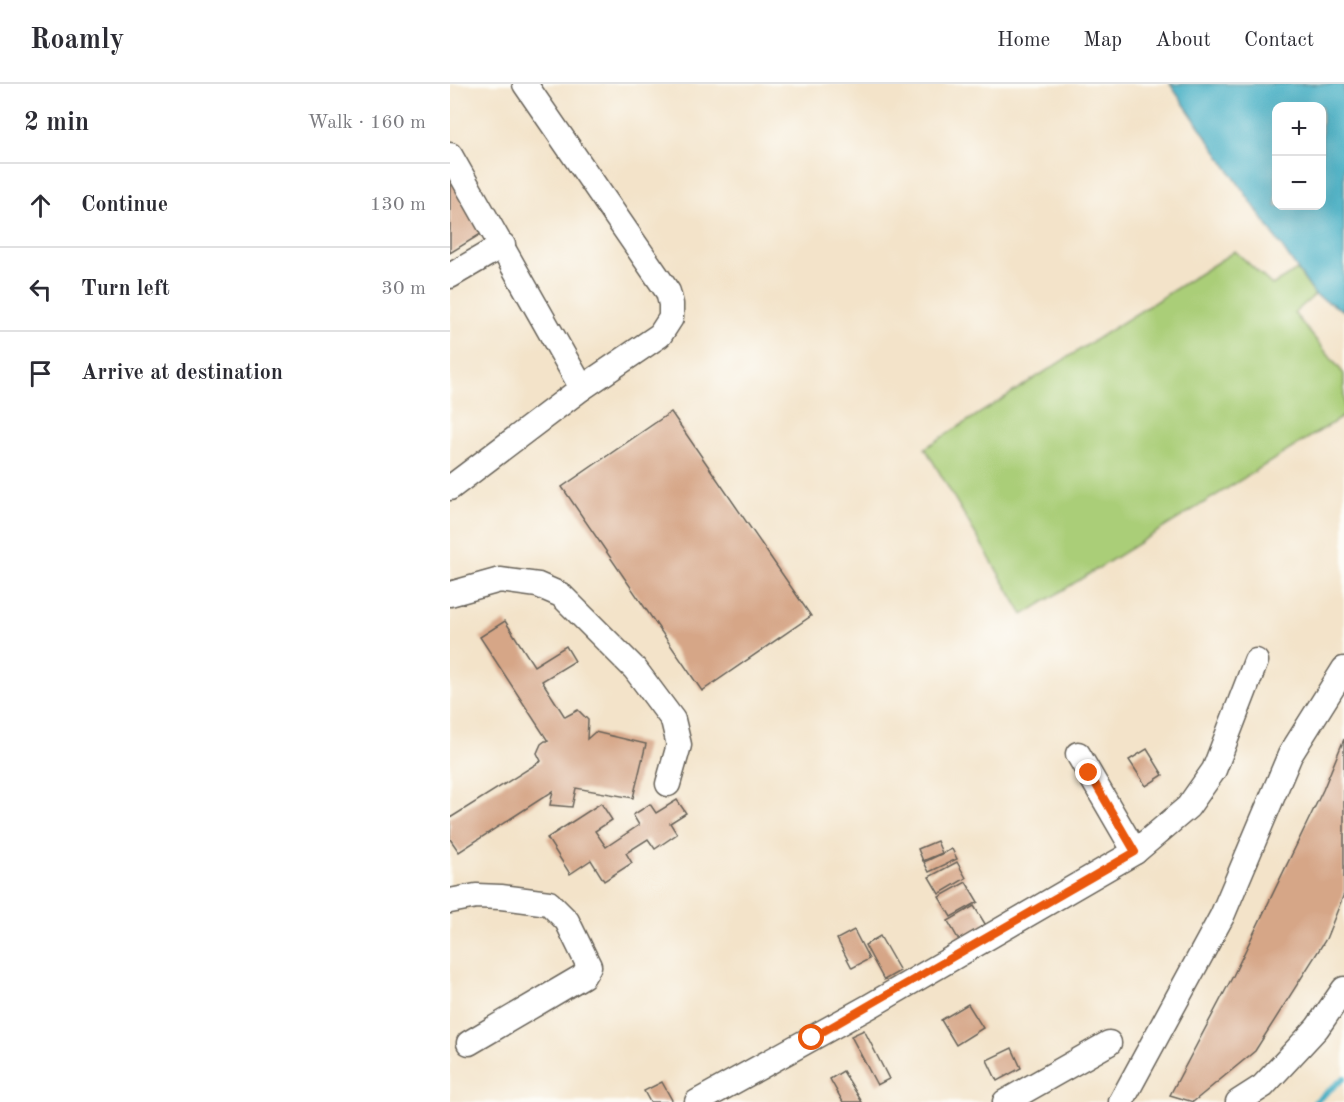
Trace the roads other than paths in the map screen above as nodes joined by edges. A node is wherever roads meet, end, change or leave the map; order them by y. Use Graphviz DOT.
graph roads {
  1 [pos="525,84"];
  2 [pos="450,155"];
  3 [pos="502,245"];
  4 [pos="450,276"];
  5 [pos="582,388"];
  6 [pos="450,488"];
  7 [pos="450,594"];
  8 [pos="1256,661"];
  9 [pos="1344,669"];
  10 [pos="1078,754"];
  11 [pos="668,784"];
  12 [pos="1135,852"];
  13 [pos="450,901"];
  14 [pos="1344,989"];
  15 [pos="469,1043"];
  16 [pos="1109,1043"];
  17 [pos="697,1102"];
  18 [pos="1005,1102"];
  19 [pos="1121,1102"];
  20 [pos="1238,1102"];
  1 -- 5 [label="street"];
  2 -- 3 [label="street"];
  3 -- 4 [label="street"];
  3 -- 5 [label="street"];
  5 -- 6 [label="street"];
  7 -- 11 [label="street"];
  8 -- 12 [label="street"];
  9 -- 19 [label="street"];
  10 -- 12 [label="street"];
  12 -- 17 [label="street"];
  13 -- 15 [label="street"];
  14 -- 20 [label="street"];
  16 -- 18 [label="street"];
}
